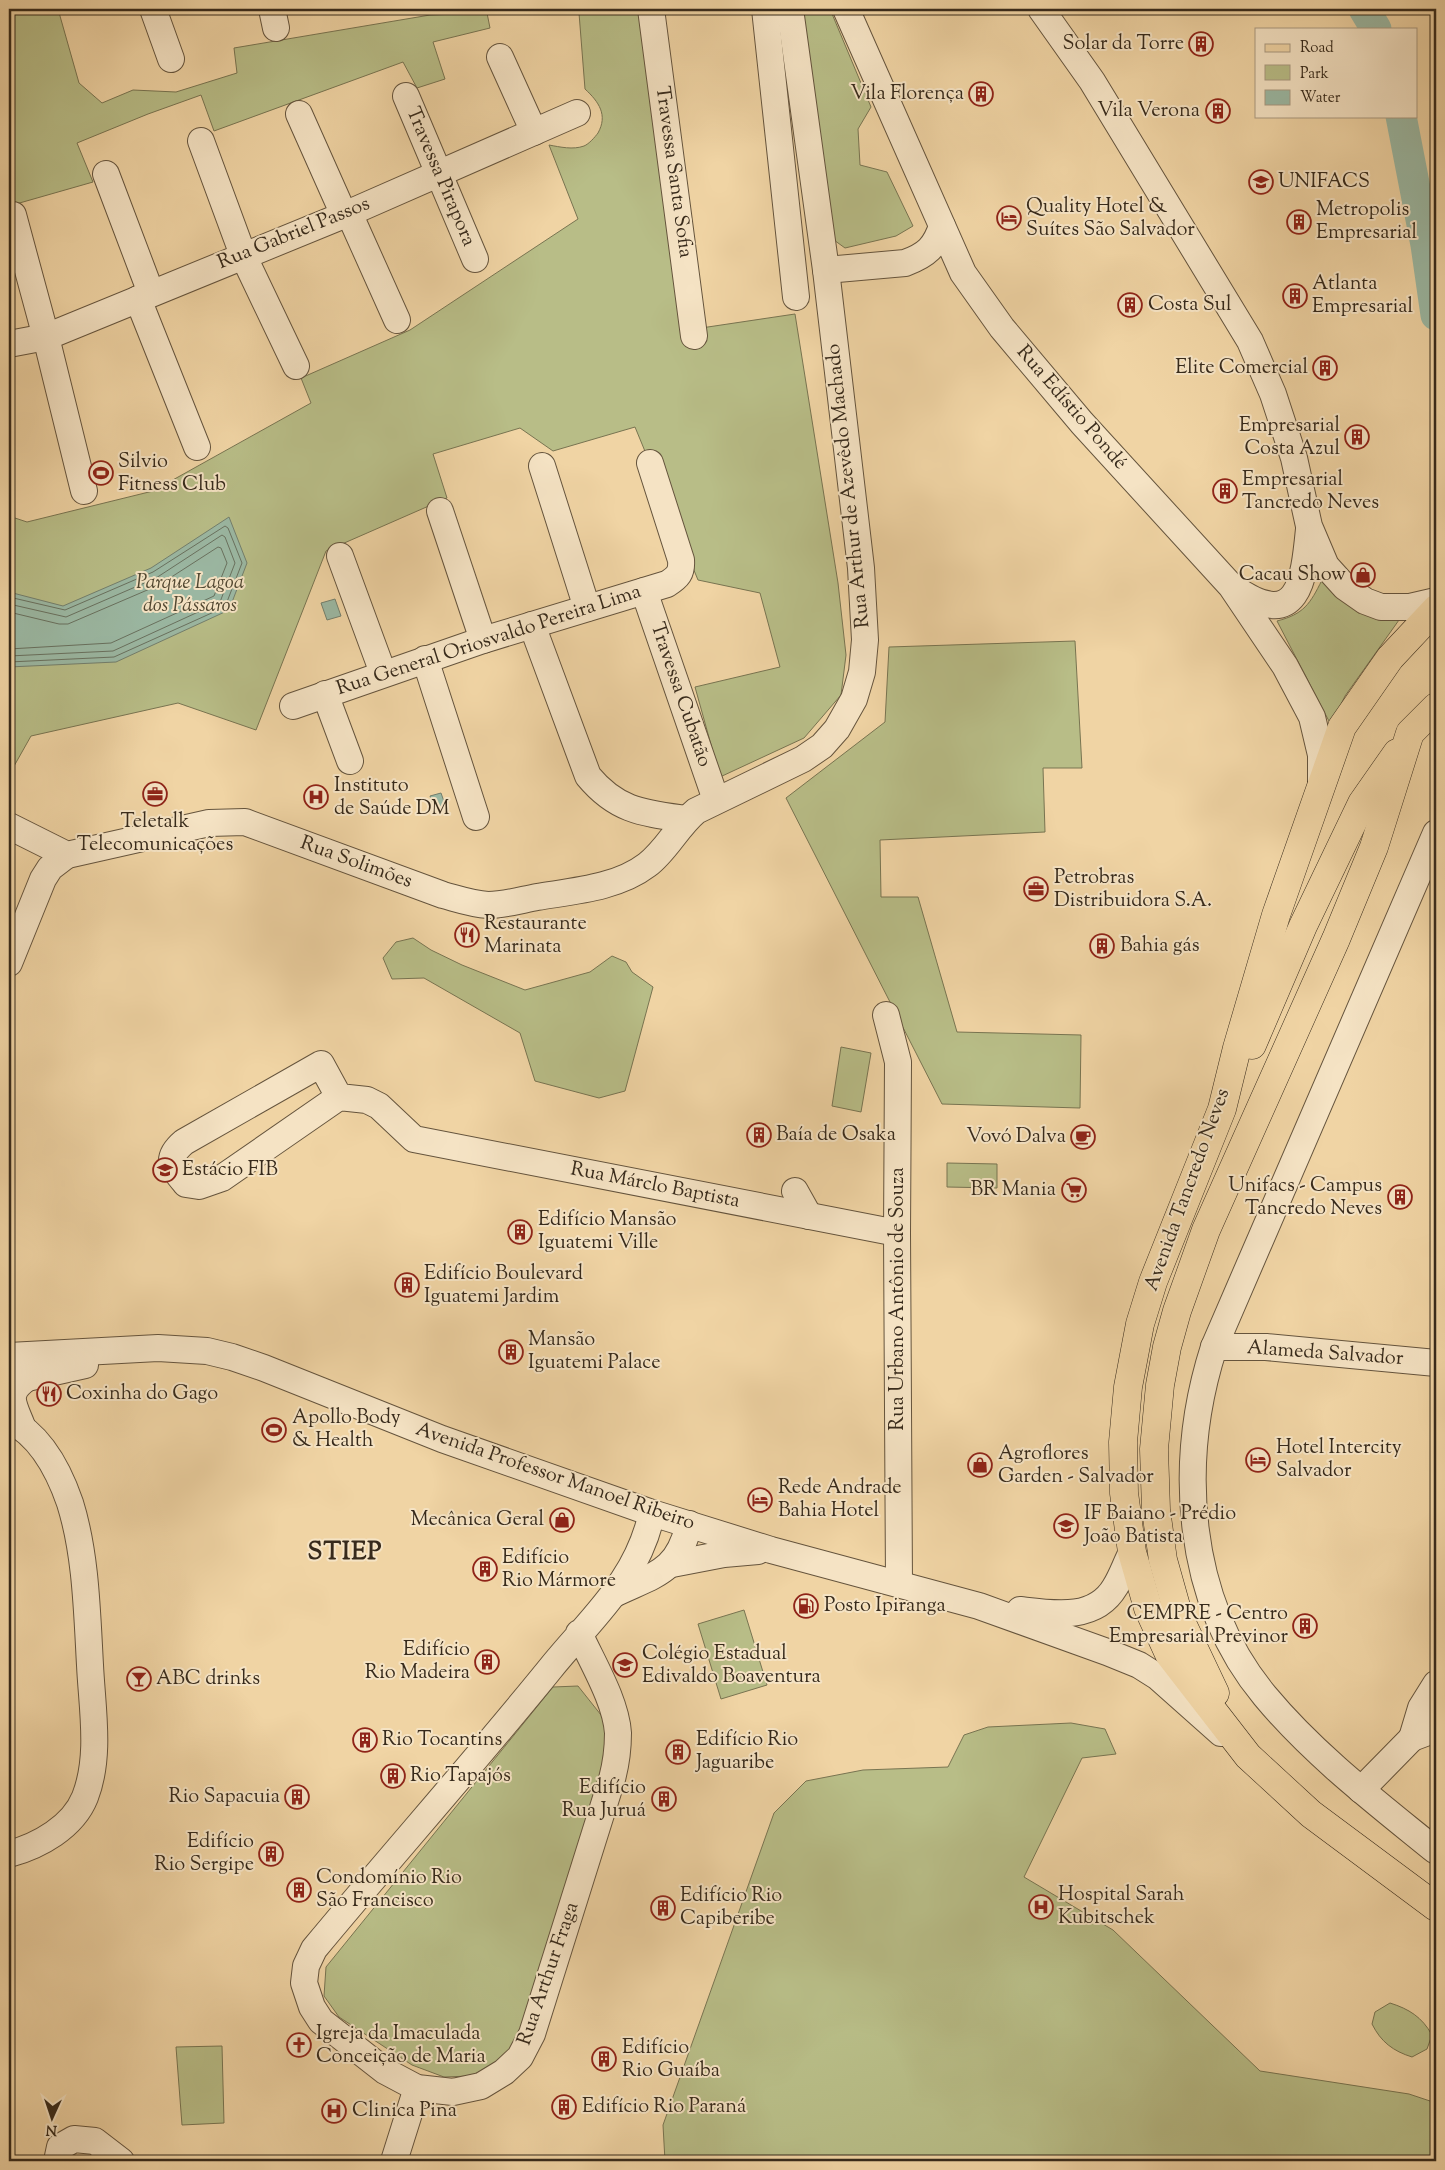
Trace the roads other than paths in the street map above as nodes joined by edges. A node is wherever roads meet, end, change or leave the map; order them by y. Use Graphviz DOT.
graph roads {
  1 [pos="153,9"];
  2 [pos="651,9"];
  3 [pos="765,9"];
  4 [pos="790,9"];
  5 [pos="846,9"];
  6 [pos="1041,9"];
  7 [pos="500,57"];
  8 [pos="170,59"];
  9 [pos="406,96"];
  10 [pos="576,113"];
  11 [pos="299,114"];
  12 [pos="534,132"];
  13 [pos="201,141"];
  14 [pos="438,173"];
  15 [pos="106,174"];
  16 [pos="347,214"];
  17 [pos="13,215"];
  18 [pos="942,226"];
  19 [pos="242,255"];
  20 [pos="474,259"];
  21 [pos="905,263"];
  22 [pos="826,270"];
  23 [pos="963,273"];
  24 [pos="144,296"];
  25 [pos="796,297"];
  26 [pos="397,320"];
  27 [pos="694,336"];
  28 [pos="46,337"];
  29 [pos="9,344"];
  30 [pos="296,366"];
  31 [pos="197,447"];
  32 [pos="650,463"];
  33 [pos="542,466"];
  34 [pos="84,491"];
  35 [pos="440,511"];
  36 [pos="1309,526"];
  37 [pos="340,556"];
  38 [pos="1231,586"];
  39 [pos="644,591"];
  40 [pos="1436,601"];
  41 [pos="587,608"];
  42 [pos="1436,609"];
  43 [pos="532,625"];
  44 [pos="483,640"];
  45 [pos="425,659"];
  46 [pos="383,673"];
  47 [pos="325,694"];
  48 [pos="293,706"];
  49 [pos="1436,707"];
  50 [pos="1410,733"];
  51 [pos="350,762"];
  52 [pos="1321,784"];
  53 [pos="716,800"];
  54 [pos="476,816"];
  55 [pos="686,819"];
  56 [pos="9,826"];
  57 [pos="1436,833"];
  58 [pos="67,855"];
  59 [pos="9,963"];
  60 [pos="886,1015"];
  61 [pos="338,1097"];
  62 [pos="1222,1109"];
  63 [pos="795,1191"];
  64 [pos="809,1216"];
  65 [pos="896,1233"];
  66 [pos="1214,1347"];
  67 [pos="134,1351"];
  68 [pos="9,1356"];
  69 [pos="1436,1363"];
  70 [pos="18,1378"];
  71 [pos="15,1423"];
  72 [pos="652,1513"];
  73 [pos="689,1524"];
  74 [pos="771,1550"];
  75 [pos="1132,1552"];
  76 [pos="672,1564"];
  77 [pos="900,1584"];
  78 [pos="616,1593"];
  79 [pos="980,1606"];
  80 [pos="579,1633"];
  81 [pos="1436,1684"];
  82 [pos="1436,1729"];
  83 [pos="1412,1738"];
  84 [pos="1248,1756"];
  85 [pos="1361,1790"];
  86 [pos="1436,1851"];
  87 [pos="9,1854"];
  88 [pos="1436,1907"];
  89 [pos="418,2088"];
  90 [pos="59,2154"];
  91 [pos="121,2161"];
  92 [pos="394,2161"];
  1 -- 8 [label="street"];
  2 -- 27 [label="street, Travessa Santa Sofia"];
  3 -- 25 [label="street"];
  4 -- 22 [label="street, Rua Arthur de Azevêdo Machado"];
  5 -- 18 [label="street, Rua Edístio Pondé"];
  6 -- 36 [label="street"];
  7 -- 12 [label="street"];
  9 -- 14 [label="street, Travessa Pirapora"];
  10 -- 12 [label="street, Rua Gabriel Passos"];
  11 -- 16 [label="street"];
  12 -- 14 [label="street, Rua Gabriel Passos"];
  13 -- 19 [label="street"];
  14 -- 16 [label="street, Rua Gabriel Passos"];
  14 -- 20 [label="street, Travessa Pirapora"];
  15 -- 24 [label="street"];
  16 -- 19 [label="street, Rua Gabriel Passos"];
  16 -- 26 [label="street"];
  17 -- 28 [label="street"];
  18 -- 21 [label="street"];
  18 -- 23 [label="street, Rua Edístio Pondé"];
  19 -- 24 [label="street, Rua Gabriel Passos"];
  19 -- 30 [label="street"];
  21 -- 22 [label="street"];
  21 -- 23 [label="street"];
  22 -- 53 [label="street, Rua Arthur de Azevêdo Machado"];
  23 -- 38 [label="street, Rua Edístio Pondé"];
  24 -- 28 [label="street, Rua Gabriel Passos"];
  24 -- 31 [label="street"];
  28 -- 29 [label="street, Rua Gabriel Passos"];
  28 -- 34 [label="street"];
  32 -- 39 [label="street, Rua General Oriosvaldo Pereira Lima"];
  33 -- 41 [label="street"];
  35 -- 44 [label="street"];
  36 -- 38 [label="street"];
  36 -- 40 [label="street"];
  37 -- 46 [label="street"];
  38 -- 52 [label="street, Rua Edístio Pondé"];
  39 -- 41 [label="street, Rua General Oriosvaldo Pereira Lima"];
  39 -- 53 [label="street, Travessa Cubatão"];
  41 -- 43 [label="street, Rua General Oriosvaldo Pereira Lima"];
  42 -- 52 [label="main road, Avenida Tancredo Neves"];
  43 -- 44 [label="street, Rua General Oriosvaldo Pereira Lima"];
  43 -- 55 [label="street"];
  44 -- 45 [label="street, Rua General Oriosvaldo Pereira Lima"];
  45 -- 46 [label="street, Rua General Oriosvaldo Pereira Lima"];
  45 -- 54 [label="street"];
  46 -- 47 [label="street, Rua General Oriosvaldo Pereira Lima"];
  47 -- 48 [label="street, Rua General Oriosvaldo Pereira Lima"];
  47 -- 51 [label="street"];
  49 -- 50 [label="main road, Avenida Tancredo Neves"];
  50 -- 62 [label="main road"];
  50 -- 84 [label="main road, Avenida Tancredo Neves"];
  52 -- 62 [label="main road, Avenida Tancredo Neves"];
  53 -- 55 [label="street, Rua Arthur de Azevêdo Machado"];
  55 -- 58 [label="street, Rua Solimões"];
  56 -- 58 [label="street"];
  57 -- 66 [label="street"];
  58 -- 59 [label="street"];
  60 -- 65 [label="street, Rua Urbano Antônio de Souza"];
  61 -- 61 [label="street"];
  61 -- 64 [label="street, Rua Márclo Baptista"];
  62 -- 75 [label="main road, Avenida Tancredo Neves"];
  63 -- 64 [label="street"];
  64 -- 65 [label="street, Rua Márclo Baptista"];
  65 -- 77 [label="street, Rua Urbano Antônio de Souza"];
  66 -- 69 [label="street, Alameda Salvador"];
  66 -- 85 [label="street"];
  67 -- 68 [label="street, Avenida Professor Manoel Ribeiro"];
  67 -- 70 [label="street, Avenida Professor Manoel Ribeiro"];
  67 -- 72 [label="street, Avenida Professor Manoel Ribeiro"];
  70 -- 71 [label="street"];
  71 -- 87 [label="street"];
  72 -- 73 [label="street, Avenida Professor Manoel Ribeiro"];
  72 -- 78 [label="street, Rua Arthur Fraga"];
  73 -- 74 [label="street, Avenida Professor Manoel Ribeiro"];
  73 -- 76 [label="street"];
  74 -- 76 [label="street, Rua Arthur Fraga"];
  74 -- 77 [label="street, Avenida Professor Manoel Ribeiro"];
  75 -- 79 [label="street, Avenida Professor Manoel Ribeiro"];
  75 -- 84 [label="main road, Avenida Tancredo Neves"];
  76 -- 78 [label="street, Rua Arthur Fraga"];
  77 -- 79 [label="street, Avenida Professor Manoel Ribeiro"];
  78 -- 80 [label="street, Rua Arthur Fraga"];
  79 -- 84 [label="street, Avenida Professor Manoel Ribeiro"];
  80 -- 89 [label="street, Rua Arthur Fraga"];
  80 -- 89 [label="street, Rua Arthur Fraga"];
  81 -- 83 [label="street"];
  82 -- 83 [label="street"];
  83 -- 85 [label="street"];
  84 -- 88 [label="main road, Avenida Tancredo Neves"];
  85 -- 86 [label="street"];
  89 -- 92 [label="street"];
  90 -- 91 [label="street"];
}
